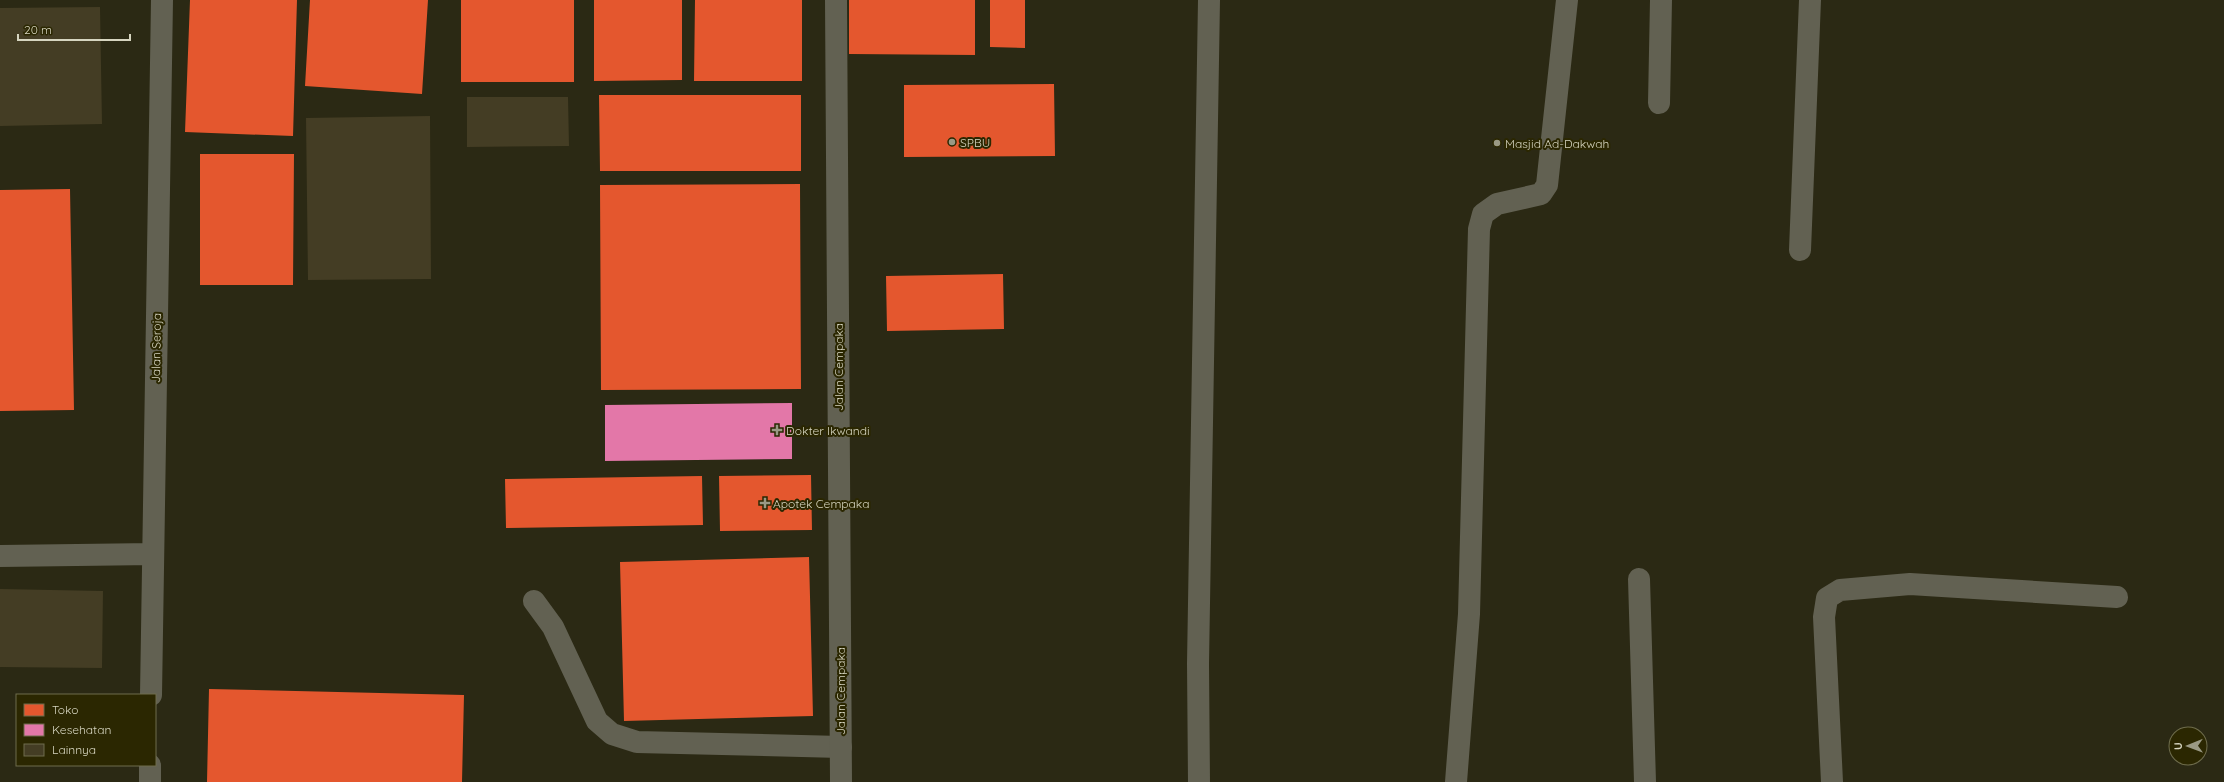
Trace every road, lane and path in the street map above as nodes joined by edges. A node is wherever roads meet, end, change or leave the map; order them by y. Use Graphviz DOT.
graph roads {
  1 [pos="162,0"];
  2 [pos="836,0"];
  3 [pos="1209,0"];
  4 [pos="1567,0"];
  5 [pos="1661,0"];
  6 [pos="1810,0"];
  7 [pos="1659,103"];
  8 [pos="1800,250"];
  9 [pos="153,554"];
  10 [pos="0,556"];
  11 [pos="1639,579"];
  12 [pos="2117,597"];
  13 [pos="534,601"];
  14 [pos="151,694"];
  15 [pos="841,747"];
  16 [pos="150,766"];
  17 [pos="150,782"];
  18 [pos="841,782"];
  19 [pos="1199,782"];
  20 [pos="1456,782"];
  21 [pos="1645,782"];
  22 [pos="1832,782"];
  1 -- 9 [label="street, Jalan Seroja"];
  2 -- 15 [label="street, Jalan Cempaka"];
  3 -- 19 [label="street"];
  4 -- 20 [label="street"];
  5 -- 7 [label="street"];
  6 -- 8 [label="street"];
  9 -- 10 [label="street"];
  9 -- 14 [label="street, Jalan Seroja"];
  11 -- 21 [label="street"];
  12 -- 22 [label="street"];
  13 -- 15 [label="street"];
  15 -- 18 [label="street, Jalan Cempaka"];
  16 -- 17 [label="street"];
}
